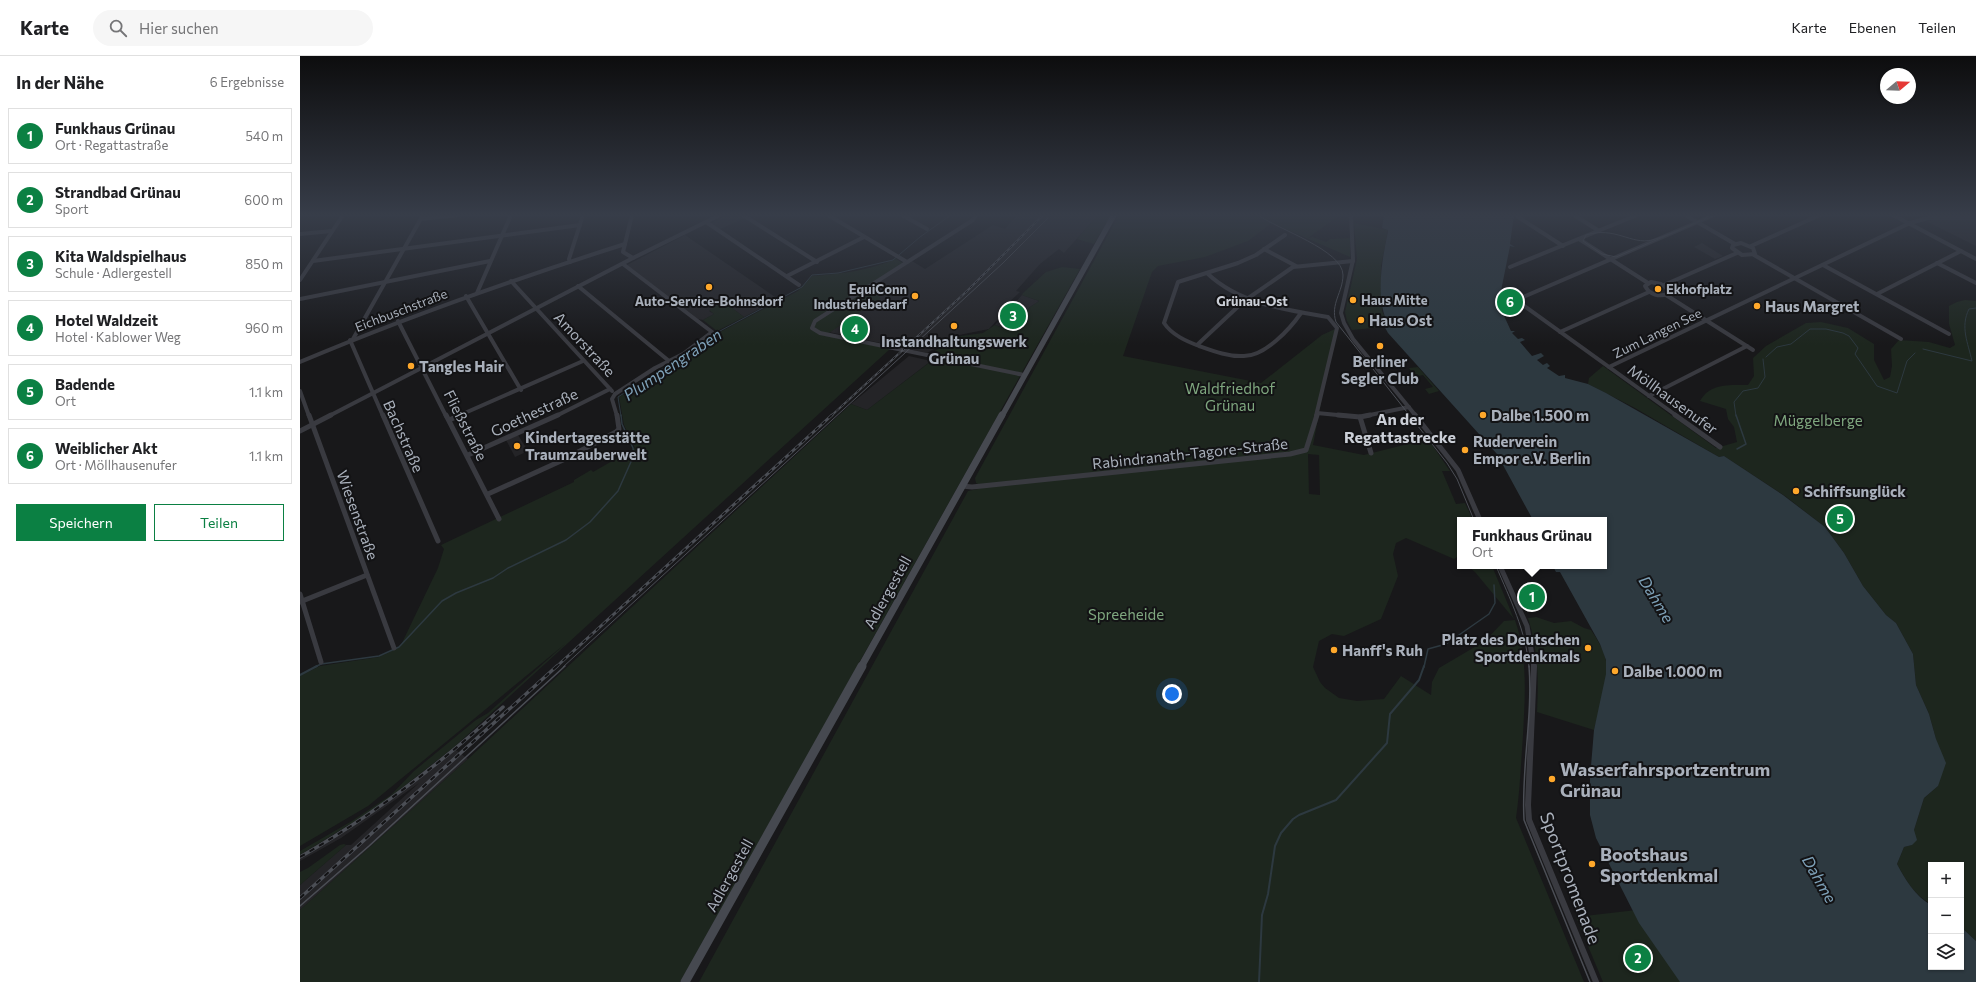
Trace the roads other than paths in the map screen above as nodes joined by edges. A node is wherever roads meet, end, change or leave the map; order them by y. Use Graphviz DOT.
graph roads {
  1 [pos="315,258"];
  2 [pos="333,258"];
  3 [pos="398,258"];
  4 [pos="491,258"];
  5 [pos="568,258"];
  6 [pos="582,258"];
  7 [pos="633,258"];
  8 [pos="760,258"];
  9 [pos="811,258"];
  10 [pos="824,258"];
  11 [pos="899,258"];
  12 [pos="913,258"];
  13 [pos="1090,258"];
  14 [pos="1249,258"];
  15 [pos="1280,258"];
  16 [pos="1532,258"];
  17 [pos="1725,258"];
  18 [pos="1760,258"];
  19 [pos="1836,258"];
  20 [pos="1947,258"];
  21 [pos="1610,259"];
  22 [pos="313,261"];
  23 [pos="490,261"];
  24 [pos="1353,261"];
  25 [pos="570,262"];
  26 [pos="817,262"];
  27 [pos="907,262"];
  28 [pos="1937,263"];
  29 [pos="623,264"];
  30 [pos="1822,265"];
  31 [pos="1296,266"];
  32 [pos="1510,267"];
  33 [pos="1208,274"];
  34 [pos="787,276"];
  35 [pos="301,278"];
  36 [pos="1795,278"];
  37 [pos="511,281"];
  38 [pos="385,282"];
  39 [pos="1648,283"];
  40 [pos="1976,283"];
  41 [pos="800,285"];
  42 [pos="1664,285"];
  43 [pos="578,286"];
  44 [pos="477,292"];
  45 [pos="1649,292"];
  46 [pos="1877,294"];
  47 [pos="1666,295"];
  48 [pos="466,296"];
  49 [pos="1248,299"];
  50 [pos="300,300"];
  51 [pos="536,309"];
  52 [pos="1301,313"];
  53 [pos="1706,320"];
  54 [pos="398,321"];
  55 [pos="1344,323"];
  56 [pos="1336,325"];
  57 [pos="1560,332"];
  58 [pos="488,334"];
  59 [pos="1949,334"];
  60 [pos="1901,339"];
  61 [pos="351,340"];
  62 [pos="1197,346"];
  63 [pos="1748,346"];
  64 [pos="1753,350"];
  65 [pos="583,361"];
  66 [pos="669,361"];
  67 [pos="300,362"];
  68 [pos="423,367"];
  69 [pos="1608,367"];
  70 [pos="1024,375"];
  71 [pos="610,389"];
  72 [pos="521,390"];
  73 [pos="300,391"];
  74 [pos="374,392"];
  75 [pos="615,394"];
  76 [pos="1649,396"];
  77 [pos="1409,407"];
  78 [pos="1317,413"];
  79 [pos="1360,417"];
  80 [pos="449,420"];
  81 [pos="312,424"];
  82 [pos="300,431"];
  83 [pos="1720,446"];
  84 [pos="1371,453"];
  85 [pos="468,455"];
  86 [pos="962,486"];
  87 [pos="488,494"];
  88 [pos="1479,517"];
  89 [pos="499,519"];
  90 [pos="438,541"];
  91 [pos="1501,569"];
  92 [pos="367,575"];
  93 [pos="300,594"];
  94 [pos="301,602"];
  95 [pos="394,648"];
  96 [pos="321,662"];
  97 [pos="685,982"];
  98 [pos="1596,982"];
  1 -- 22 [label="street"];
  2 -- 22 [label="street"];
  3 -- 38 [label="street"];
  4 -- 23 [label="street"];
  5 -- 25 [label="street"];
  6 -- 25 [label="street, Eichbuschstraße"];
  7 -- 29 [label="street"];
  8 -- 34 [label="street"];
  9 -- 26 [label="street"];
  10 -- 26 [label="street"];
  11 -- 27 [label="street"];
  12 -- 27 [label="street"];
  13 -- 70 [label="main road, Adlergestell"];
  14 -- 33 [label="street"];
  15 -- 31 [label="street"];
  16 -- 32 [label="street"];
  17 -- 42 [label="street"];
  18 -- 36 [label="street"];
  19 -- 30 [label="street, Zum Langen See"];
  20 -- 28 [label="street"];
  21 -- 39 [label="street"];
  21 -- 57 [label="street, Möllhausenufer"];
  22 -- 35 [label="street"];
  23 -- 38 [label="street"];
  23 -- 44 [label="street"];
  24 -- 31 [label="street"];
  24 -- 55 [label="street"];
  25 -- 37 [label="street, Eichbuschstraße"];
  26 -- 34 [label="street"];
  27 -- 70 [label="street"];
  28 -- 40 [label="street"];
  28 -- 46 [label="street"];
  29 -- 43 [label="street"];
  29 -- 66 [label="street"];
  30 -- 36 [label="street, Zum Langen See"];
  30 -- 46 [label="street"];
  31 -- 49 [label="street"];
  33 -- 49 [label="street"];
  33 -- 62 [label="street"];
  34 -- 41 [label="street"];
  36 -- 53 [label="street, Zum Langen See"];
  36 -- 60 [label="street"];
  37 -- 44 [label="street, Eichbuschstraße"];
  37 -- 51 [label="street, Amorstraße"];
  38 -- 50 [label="street"];
  38 -- 61 [label="street"];
  39 -- 42 [label="street"];
  39 -- 45 [label="street"];
  42 -- 47 [label="street"];
  43 -- 51 [label="street"];
  43 -- 66 [label="street"];
  44 -- 48 [label="street, Eichbuschstraße"];
  45 -- 47 [label="street"];
  45 -- 57 [label="street"];
  46 -- 59 [label="street"];
  47 -- 53 [label="street"];
  48 -- 54 [label="street, Eichbuschstraße"];
  48 -- 58 [label="street"];
  49 -- 52 [label="street"];
  49 -- 62 [label="street"];
  51 -- 58 [label="street"];
  51 -- 65 [label="street, Amorstraße"];
  52 -- 56 [label="street"];
  52 -- 62 [label="street"];
  53 -- 63 [label="street"];
  53 -- 69 [label="street, Zum Langen See"];
  54 -- 61 [label="street, Eichbuschstraße"];
  54 -- 68 [label="street, Fließstraße"];
  55 -- 56 [label="street"];
  55 -- 77 [label="street"];
  56 -- 78 [label="street, Rabindranath-Tagore-Straße"];
  57 -- 69 [label="street, Möllhausenufer"];
  58 -- 68 [label="street"];
  58 -- 72 [label="street"];
  61 -- 67 [label="street, Eichbuschstraße"];
  61 -- 74 [label="street, Bachstraße"];
  63 -- 64 [label="street"];
  63 -- 76 [label="street"];
  65 -- 71 [label="street, Amorstraße"];
  65 -- 72 [label="street"];
  66 -- 75 [label="street"];
  68 -- 74 [label="street"];
  68 -- 80 [label="street, Fließstraße"];
  69 -- 76 [label="street, Möllhausenufer"];
  70 -- 86 [label="main road, Adlergestell"];
  71 -- 75 [label="street, Amorstraße"];
  71 -- 85 [label="street, Goethestraße"];
  72 -- 80 [label="street"];
  73 -- 81 [label="street, Wiesenstraße"];
  74 -- 81 [label="street"];
  74 -- 90 [label="street, Bachstraße"];
  75 -- 87 [label="street, Amorstraße"];
  76 -- 83 [label="street, Möllhausenufer"];
  77 -- 79 [label="street"];
  77 -- 88 [label="street"];
  78 -- 79 [label="street"];
  78 -- 86 [label="street, Rabindranath-Tagore-Straße"];
  79 -- 84 [label="street"];
  80 -- 85 [label="street, Fließstraße"];
  81 -- 82 [label="street"];
  81 -- 92 [label="street, Wiesenstraße"];
  85 -- 87 [label="street, Fließstraße"];
  86 -- 97 [label="main road, Adlergestell"];
  87 -- 89 [label="street, Fließstraße"];
  91 -- 98 [label="street, Sportpromenade"];
  92 -- 94 [label="street"];
  92 -- 95 [label="street, Wiesenstraße"];
  93 -- 94 [label="street"];
  94 -- 96 [label="street"];
}
